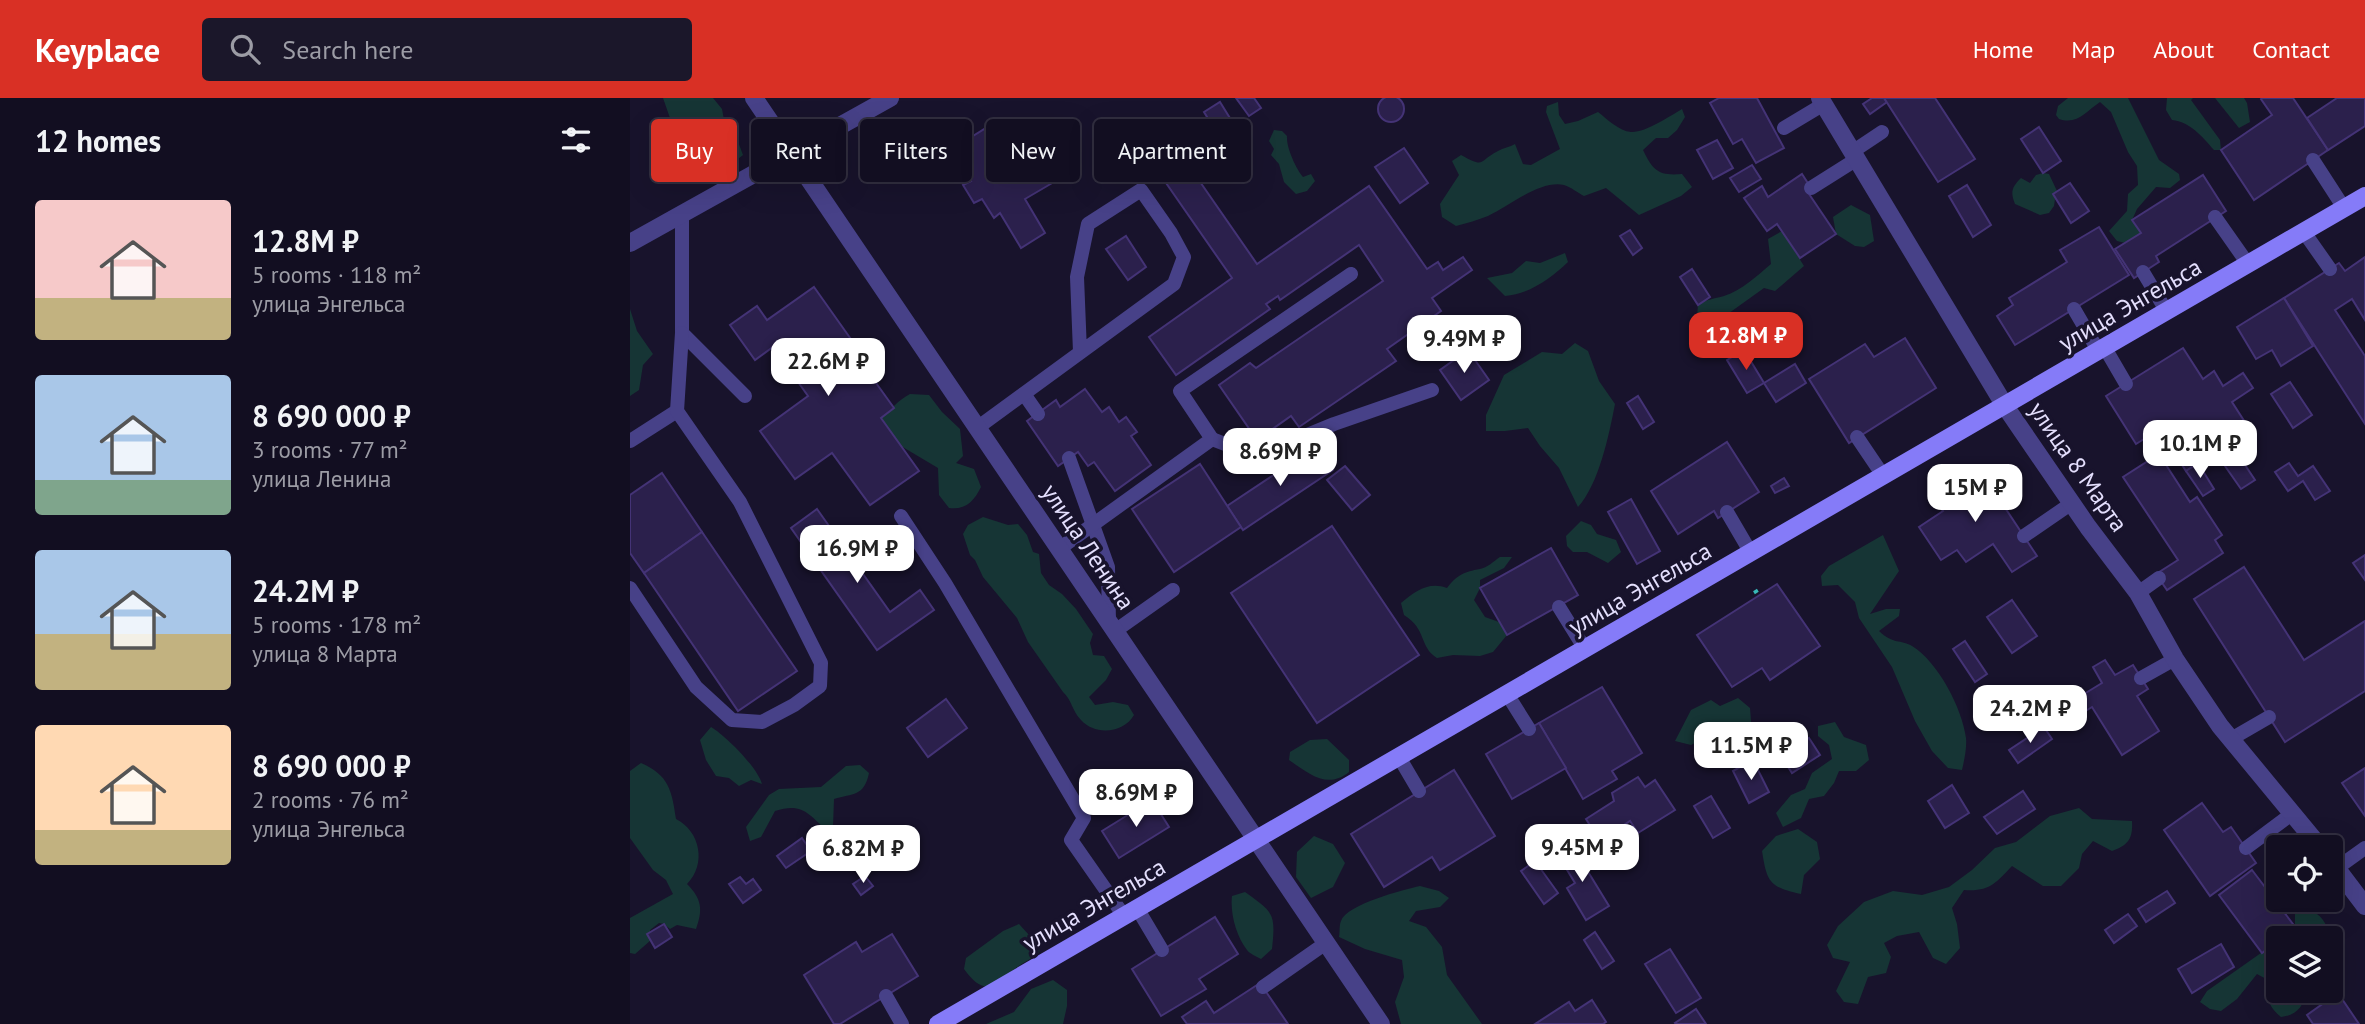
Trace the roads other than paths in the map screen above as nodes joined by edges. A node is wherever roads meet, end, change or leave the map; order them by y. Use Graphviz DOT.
graph roads {
  1 [pos="754,98"];
  2 [pos="890,98"];
  3 [pos="1822,101"];
  4 [pos="768,119"];
  5 [pos="846,122"];
  6 [pos="1784,128"];
  7 [pos="1882,132"];
  8 [pos="1854,155"];
  9 [pos="2313,160"];
  10 [pos="751,175"];
  11 [pos="811,182"];
  12 [pos="1811,188"];
  13 [pos="2365,196"];
  14 [pos="2344,208"];
  15 [pos="682,214"];
  16 [pos="2215,218"];
  17 [pos="2304,232"];
  18 [pos="630,243"];
  19 [pos="2248,264"];
  20 [pos="2330,269"];
  21 [pos="2143,272"];
  22 [pos="1351,274"];
  23 [pos="2074,309"];
  24 [pos="2167,312"];
  25 [pos="682,333"];
  26 [pos="2102,350"];
  27 [pos="1080,352"];
  28 [pos="2126,384"];
  29 [pos="1432,390"];
  30 [pos="1024,394"];
  31 [pos="746,396"];
  32 [pos="2006,406"];
  33 [pos="677,411"];
  34 [pos="1038,414"];
  35 [pos="977,428"];
  36 [pos="1857,437"];
  37 [pos="1212,439"];
  38 [pos="630,441"];
  39 [pos="1069,458"];
  40 [pos="1884,477"];
  41 [pos="2072,503"];
  42 [pos="1727,512"];
  43 [pos="901,516"];
  44 [pos="1093,524"];
  45 [pos="2024,536"];
  46 [pos="1059,549"];
  47 [pos="1751,554"];
  48 [pos="2159,578"];
  49 [pos="630,588"];
  50 [pos="1173,590"];
  51 [pos="2138,593"];
  52 [pos="1559,607"];
  53 [pos="1112,627"];
  54 [pos="1585,649"];
  55 [pos="2175,659"];
  56 [pos="2141,678"];
  57 [pos="1507,694"];
  58 [pos="2269,717"];
  59 [pos="1529,729"];
  60 [pos="2231,739"];
  61 [pos="1399,757"];
  62 [pos="1419,791"];
  63 [pos="2293,813"];
  64 [pos="2310,835"];
  65 [pos="1256,839"];
  66 [pos="2246,848"];
  67 [pos="2365,848"];
  68 [pos="2343,860"];
  69 [pos="2343,877"];
  70 [pos="2365,906"];
  71 [pos="1130,912"];
  72 [pos="1326,943"];
  73 [pos="1162,950"];
  74 [pos="1263,987"];
  75 [pos="886,996"];
  76 [pos="902,1024"];
  77 [pos="938,1024"];
  78 [pos="1381,1024"];
  1 -- 4 [label="street, улица Ленина"];
  2 -- 5 [label="street"];
  3 -- 6 [label="lane"];
  3 -- 8 [label="street, улица 8 Марта"];
  7 -- 8 [label="lane"];
  8 -- 12 [label="lane"];
  8 -- 32 [label="street, улица 8 Марта"];
  9 -- 14 [label="lane"];
  10 -- 15 [label="street"];
  11 -- 35 [label="street, улица Ленина"];
  13 -- 14 [label="street, улица Энгельса"];
  14 -- 17 [label="street, улица Энгельса"];
  15 -- 18 [label="street"];
  15 -- 25 [label="lane"];
  16 -- 19 [label="lane"];
  17 -- 19 [label="street, улица Энгельса"];
  17 -- 20 [label="lane"];
  19 -- 24 [label="street, улица Энгельса"];
  21 -- 24 [label="lane"];
  22 -- 37 [label="lane"];
  23 -- 26 [label="lane"];
  24 -- 26 [label="street, улица Энгельса"];
  25 -- 31 [label="lane"];
  25 -- 33 [label="lane"];
  26 -- 28 [label="lane"];
  26 -- 32 [label="street, улица Энгельса"];
  27 -- 27 [label="lane"];
  27 -- 30 [label="lane"];
  29 -- 37 [label="lane"];
  30 -- 34 [label="lane"];
  30 -- 35 [label="lane"];
  32 -- 40 [label="street, улица Энгельса"];
  32 -- 41 [label="street, улица 8 Марта"];
  33 -- 38 [label="lane"];
  33 -- 49 [label="lane"];
  35 -- 46 [label="street, улица Ленина"];
  36 -- 40 [label="lane"];
  37 -- 44 [label="lane"];
  39 -- 44 [label="lane"];
  40 -- 47 [label="street, улица Энгельса"];
  41 -- 45 [label="lane"];
  41 -- 51 [label="street, улица 8 Марта"];
  42 -- 47 [label="lane"];
  43 -- 71 [label="lane"];
  44 -- 46 [label="lane"];
  44 -- 53 [label="lane"];
  46 -- 53 [label="street, улица Ленина"];
  47 -- 54 [label="street, улица Энгельса"];
  48 -- 51 [label="lane"];
  50 -- 53 [label="lane"];
  51 -- 55 [label="street, улица 8 Марта"];
  52 -- 54 [label="lane"];
  53 -- 65 [label="street, улица Ленина"];
  54 -- 57 [label="street, улица Энгельса"];
  55 -- 56 [label="lane"];
  55 -- 60 [label="street, улица 8 Марта"];
  57 -- 59 [label="lane"];
  57 -- 61 [label="street, улица Энгельса"];
  58 -- 60 [label="lane"];
  60 -- 63 [label="street, улица 8 Марта"];
  61 -- 62 [label="lane"];
  61 -- 65 [label="street, улица Энгельса"];
  63 -- 64 [label="street, улица 8 Марта"];
  63 -- 66 [label="lane"];
  65 -- 71 [label="street, улица Энгельса"];
  65 -- 72 [label="street, улица Ленина"];
  67 -- 68 [label="lane"];
  69 -- 70 [label="street"];
  71 -- 73 [label="lane"];
  71 -- 77 [label="street, улица Энгельса"];
  72 -- 74 [label="lane"];
  72 -- 78 [label="street, улица Ленина"];
  75 -- 76 [label="lane"];
}
